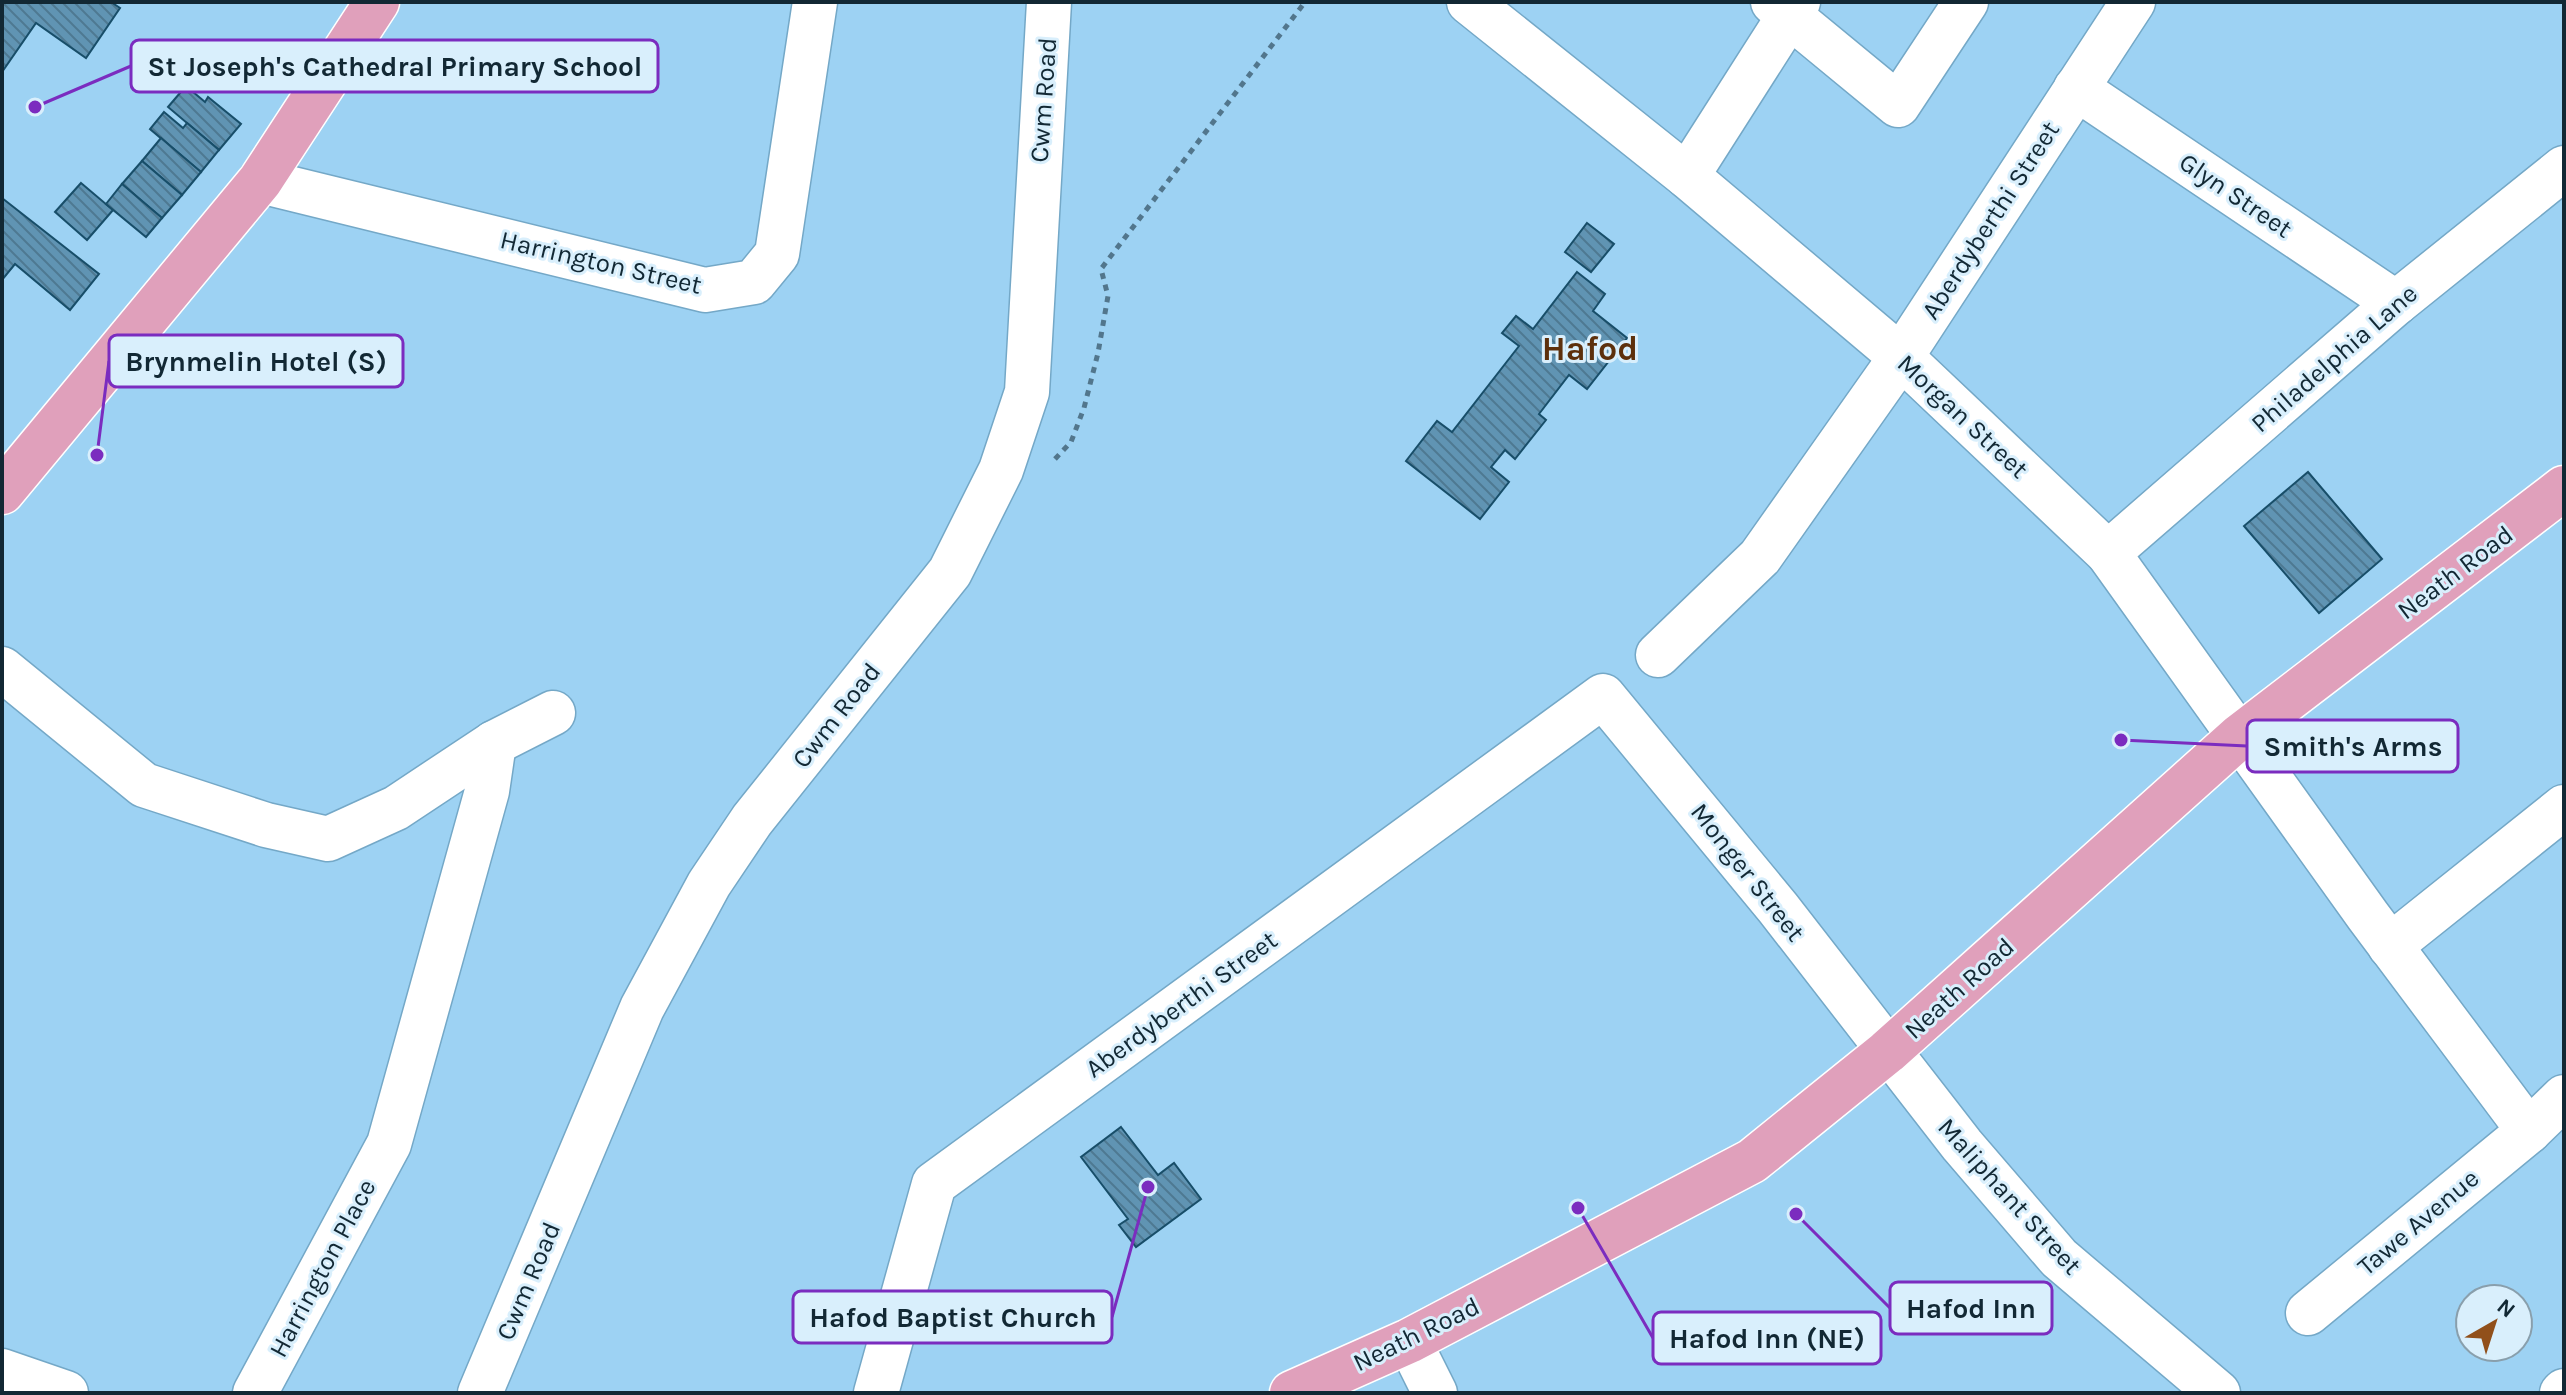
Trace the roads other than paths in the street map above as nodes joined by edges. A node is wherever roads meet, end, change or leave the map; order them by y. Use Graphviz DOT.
graph roads {
  1 [pos="377,2"];
  2 [pos="815,2"];
  3 [pos="1049,2"];
  4 [pos="1469,2"];
  5 [pos="1966,2"];
  6 [pos="2133,2"];
  7 [pos="1787,7"];
  8 [pos="2076,88"];
  9 [pos="2564,168"];
  10 [pos="1687,176"];
  11 [pos="260,181"];
  12 [pos="2396,303"];
  13 [pos="1901,357"];
  14 [pos="2564,488"];
  15 [pos="2,492"];
  16 [pos="2108,553"];
  17 [pos="1658,655"];
  18 [pos="2,669"];
  19 [pos="1603,696"];
  20 [pos="553,713"];
  21 [pos="2240,736"];
  22 [pos="494,743"];
  23 [pos="2564,807"];
  24 [pos="2379,931"];
  25 [pos="1887,1052"];
  26 [pos="2564,1097"];
  27 [pos="2529,1131"];
  28 [pos="2308,1313"];
  29 [pos="1409,1341"];
  30 [pos="2,1371"];
  31 [pos="66,1393"];
  32 [pos="255,1393"];
  33 [pos="480,1393"];
  34 [pos="876,1393"];
  35 [pos="1292,1393"];
  36 [pos="1435,1393"];
  37 [pos="2218,1393"];
  1 -- 11 [label="main road"];
  2 -- 11 [label="street, Harrington Street"];
  3 -- 33 [label="street, Cwm Road"];
  4 -- 10 [label="street, Morgan Street"];
  5 -- 7 [label="street"];
  6 -- 8 [label="street, Aberdyberthi Street"];
  7 -- 10 [label="street"];
  8 -- 12 [label="street, Glyn Street"];
  8 -- 13 [label="street, Aberdyberthi Street"];
  9 -- 12 [label="street, Philadelphia Lane"];
  10 -- 13 [label="street, Morgan Street"];
  11 -- 15 [label="main road"];
  12 -- 16 [label="street, Philadelphia Lane"];
  13 -- 16 [label="street, Morgan Street"];
  13 -- 17 [label="street, Aberdyberthi Street"];
  14 -- 21 [label="main road, Neath Road"];
  16 -- 21 [label="street, Morgan Street"];
  18 -- 22 [label="street"];
  19 -- 25 [label="street, Monger Street"];
  19 -- 34 [label="street, Aberdyberthi Street"];
  20 -- 22 [label="street"];
  21 -- 24 [label="street, Morgan Street"];
  21 -- 25 [label="main road, Neath Road"];
  22 -- 32 [label="street, Harrington Place"];
  23 -- 24 [label="street"];
  24 -- 27 [label="street"];
  25 -- 29 [label="main road, Neath Road"];
  25 -- 37 [label="street, Maliphant Street"];
  26 -- 27 [label="street, Tawe Avenue"];
  27 -- 28 [label="street, Tawe Avenue"];
  29 -- 35 [label="main road, Neath Road"];
  29 -- 36 [label="street"];
  30 -- 31 [label="street"];
}
